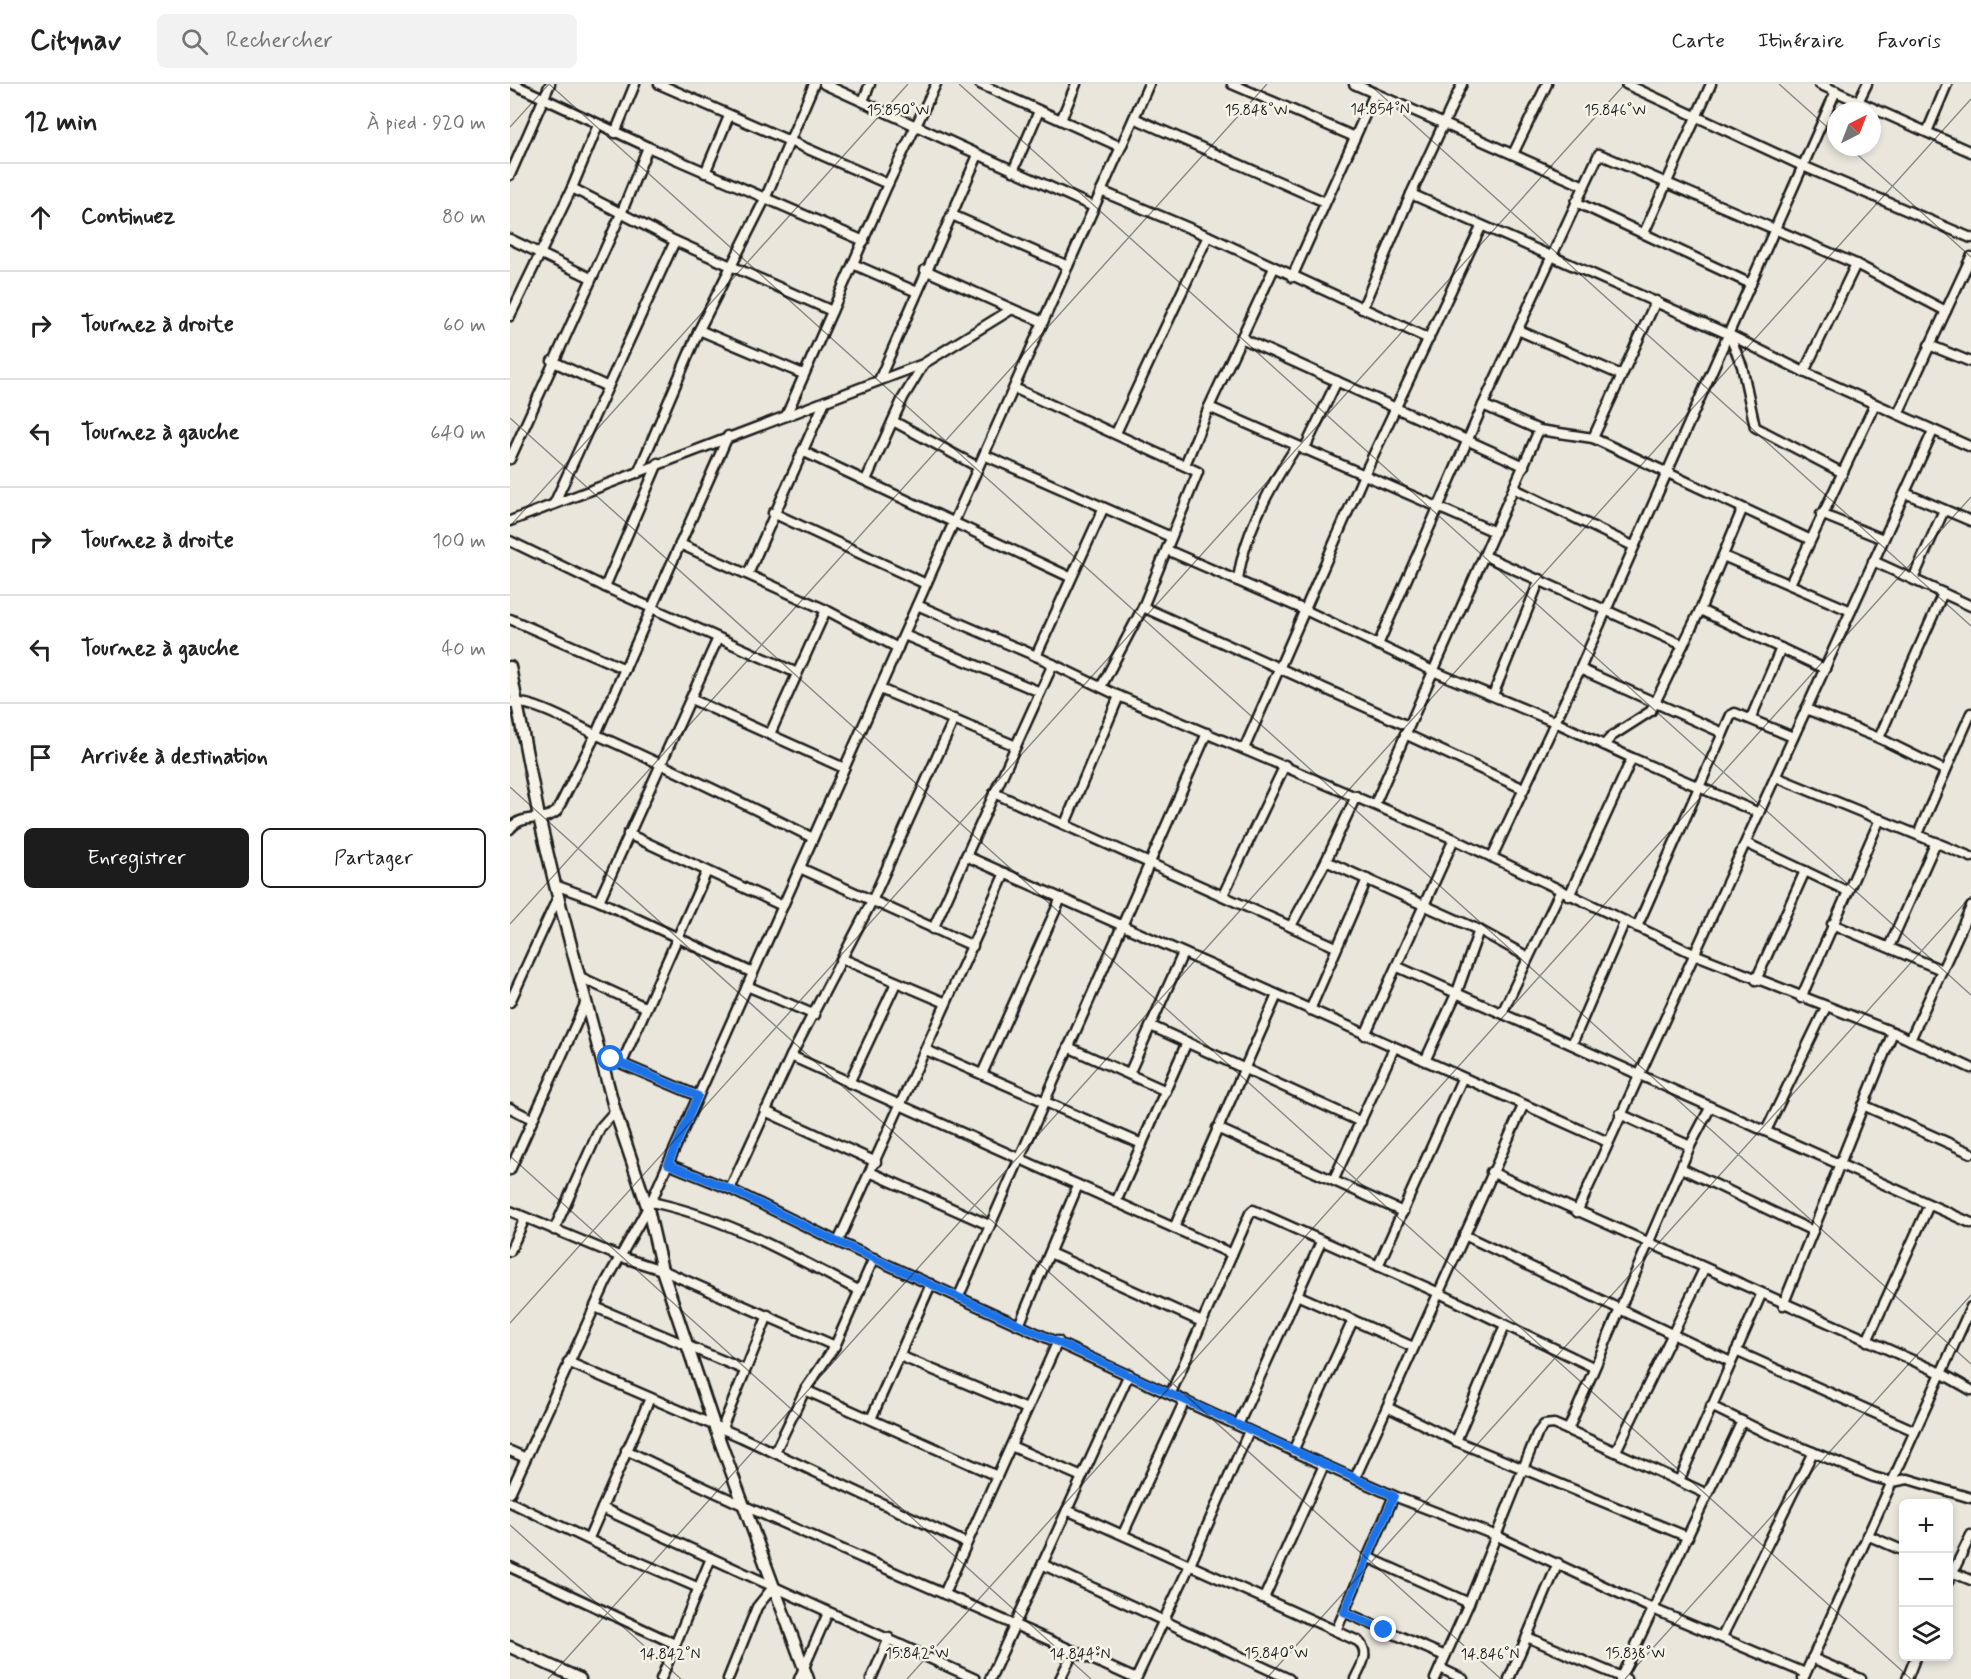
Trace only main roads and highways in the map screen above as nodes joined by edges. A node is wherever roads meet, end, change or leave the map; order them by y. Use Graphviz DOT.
graph roads {
  1 [pos="510,667"];
  2 [pos="513,702"];
  3 [pos="510,1647"];
  4 [pos="804,1675"];
  5 [pos="580,1679"];
  1 -- 2 [label="main road"];
  2 -- 4 [label="main road"];
  3 -- 5 [label="main road"];
}
